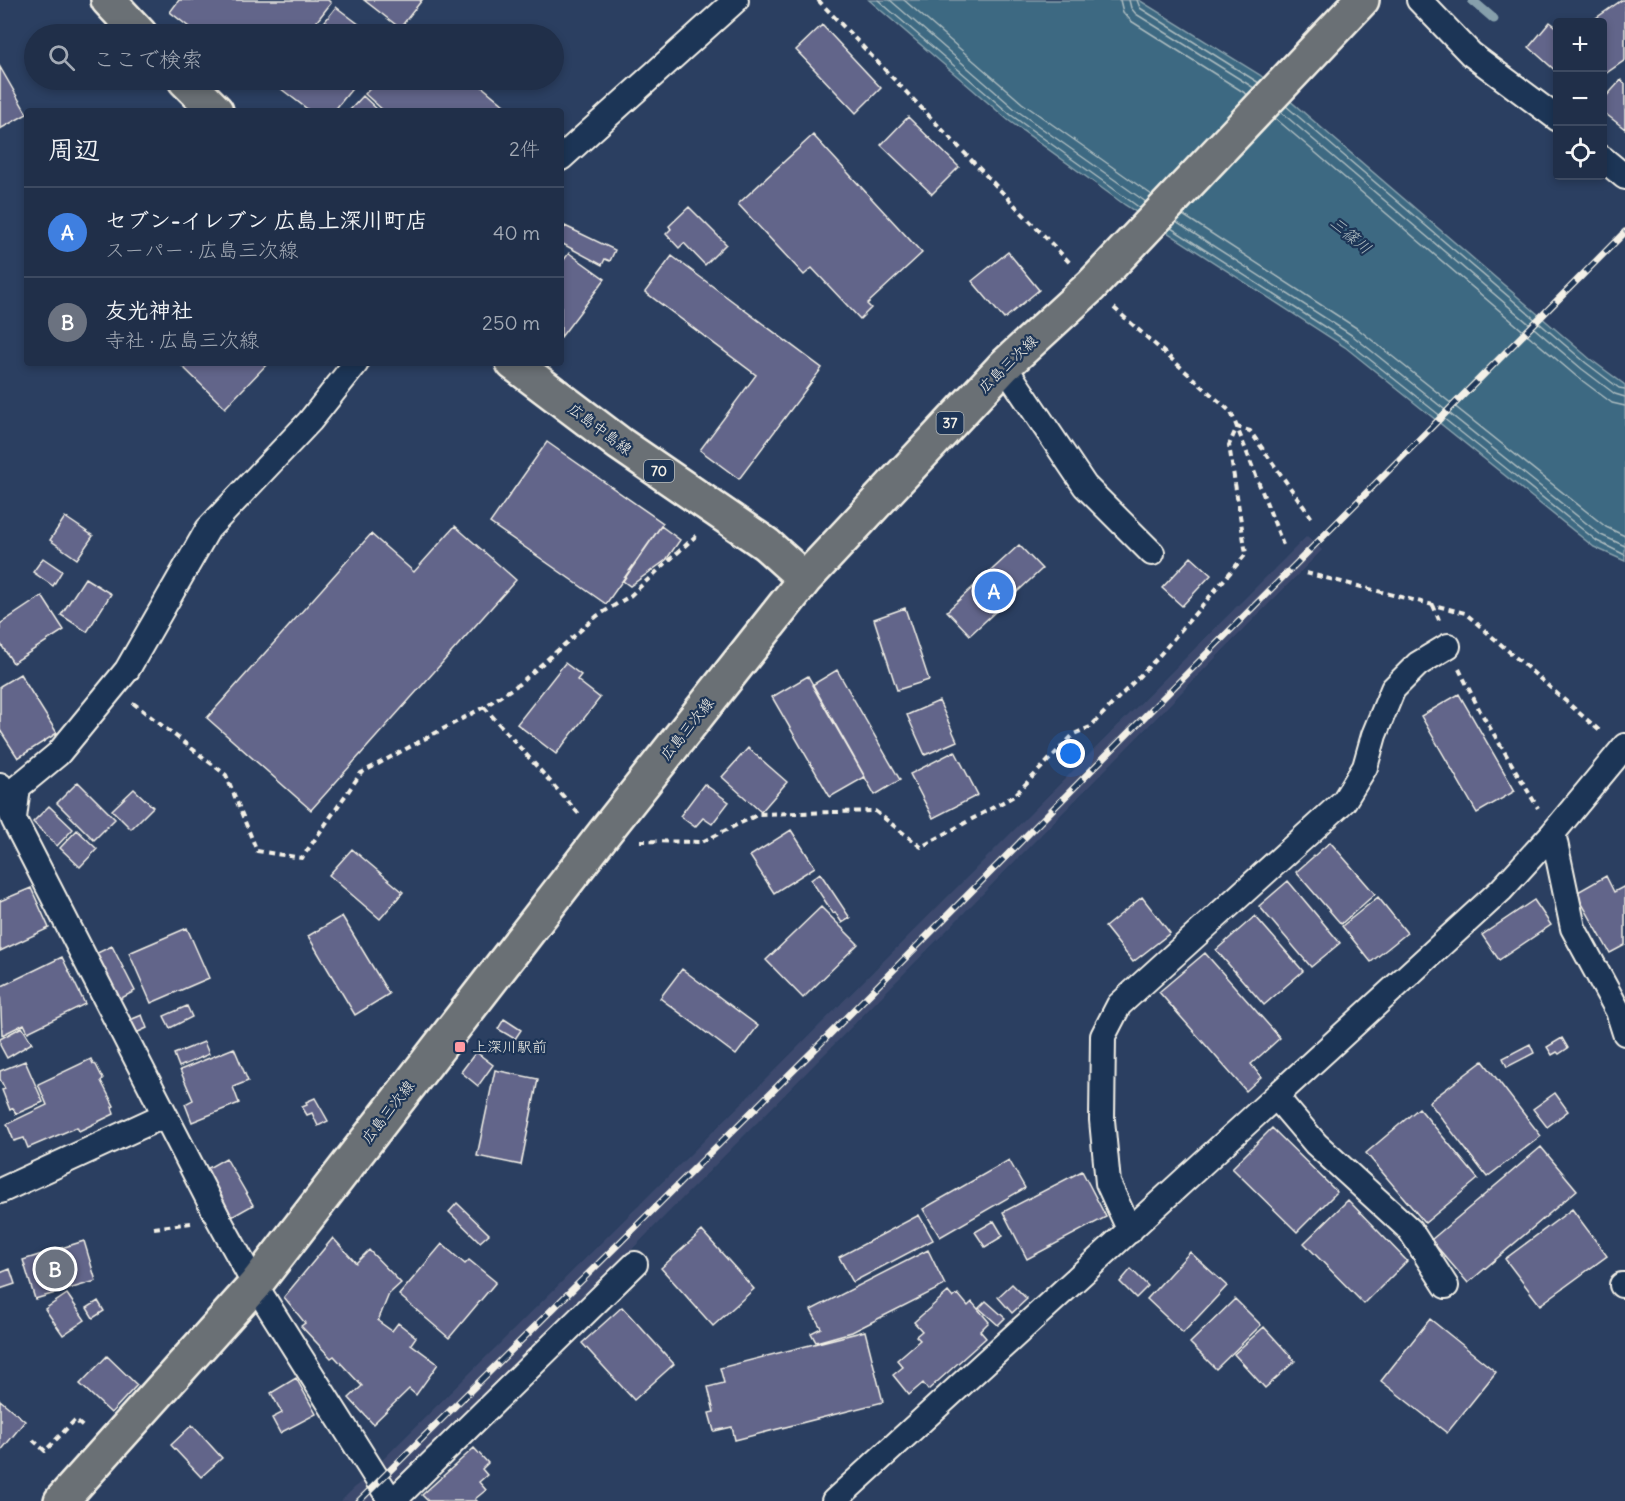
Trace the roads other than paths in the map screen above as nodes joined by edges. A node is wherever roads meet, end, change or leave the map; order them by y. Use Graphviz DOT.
graph roads {
  1 [pos="108,0"];
  2 [pos="736,0"];
  3 [pos="1362,0"];
  4 [pos="1419,0"];
  5 [pos="131,24"];
  6 [pos="195,90"];
  7 [pos="213,108"];
  8 [pos="1553,116"];
  9 [pos="564,155"];
  10 [pos="1607,162"];
  11 [pos="1625,177"];
  12 [pos="354,366"];
  13 [pos="517,366"];
  14 [pos="1004,366"];
  15 [pos="1152,553"];
  16 [pos="806,579"];
  17 [pos="1448,646"];
  18 [pos="1624,749"];
  19 [pos="0,785"];
  20 [pos="14,820"];
  21 [pos="1553,832"];
  22 [pos="1625,1033"];
  23 [pos="1276,1097"];
  24 [pos="165,1115"];
  25 [pos="0,1191"];
  26 [pos="1130,1231"];
  27 [pos="635,1264"];
  28 [pos="255,1285"];
  29 [pos="1446,1286"];
  30 [pos="61,1501"];
  31 [pos="392,1501"];
  32 [pos="834,1501"];
  1 -- 5 [label="main road"];
  2 -- 9 [label="street"];
  3 -- 14 [label="main road, 広島三次線 / 37"];
  4 -- 8 [label="street"];
  6 -- 7 [label="main road"];
  10 -- 11 [label="street"];
  12 -- 20 [label="street"];
  13 -- 16 [label="main road, 広島中島線 / 70"];
  14 -- 15 [label="street"];
  14 -- 16 [label="main road, 広島三次線 / 37"];
  16 -- 28 [label="main road, 広島三次線 / 37"];
  17 -- 26 [label="street"];
  18 -- 21 [label="street"];
  19 -- 20 [label="street"];
  20 -- 24 [label="street"];
  21 -- 22 [label="street"];
  21 -- 23 [label="street"];
  23 -- 26 [label="street"];
  23 -- 29 [label="street"];
  24 -- 25 [label="street"];
  24 -- 28 [label="street"];
  26 -- 32 [label="street"];
  27 -- 31 [label="street"];
  28 -- 30 [label="main road, 広島三次線 / 37"];
  28 -- 31 [label="street"];
}
